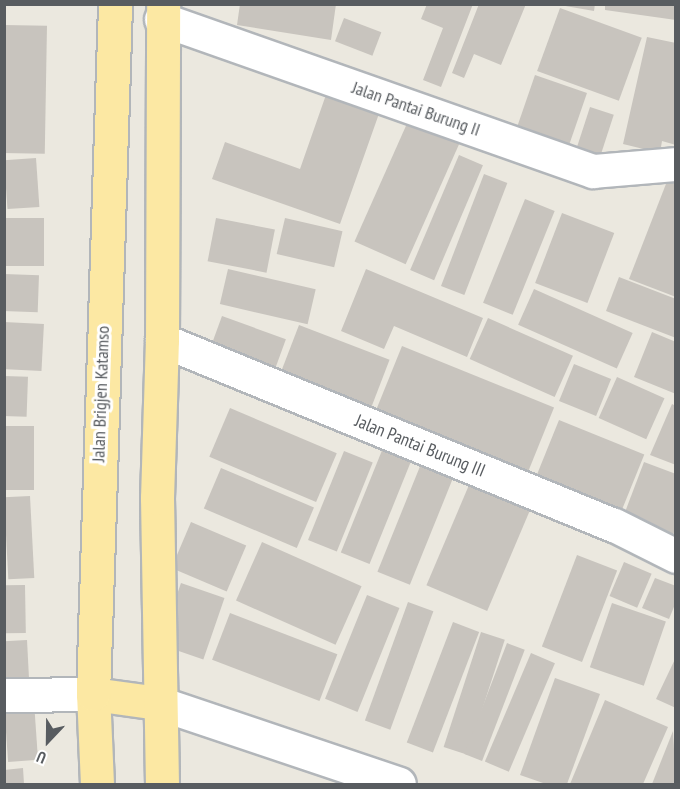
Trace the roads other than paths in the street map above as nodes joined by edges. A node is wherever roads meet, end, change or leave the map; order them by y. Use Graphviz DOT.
graph roads {
  1 [pos="115,4"];
  2 [pos="162,12"];
  3 [pos="675,164"];
  4 [pos="162,340"];
  5 [pos="675,556"];
  6 [pos="93,694"];
  7 [pos="4,695"];
  8 [pos="159,704"];
  9 [pos="97,784"];
  10 [pos="162,784"];
  11 [pos="399,784"];
  1 -- 6 [label="main road, Jalan Brigjen Katamso"];
  2 -- 3 [label="street, Jalan Pantai Burung II"];
  2 -- 4 [label="main road"];
  4 -- 5 [label="street, Jalan Pantai Burung III"];
  4 -- 8 [label="main road"];
  6 -- 7 [label="street"];
  6 -- 8 [label="main road"];
  6 -- 9 [label="main road, Jalan Brigjen Katamso"];
  8 -- 10 [label="main road"];
  8 -- 11 [label="street"];
}
